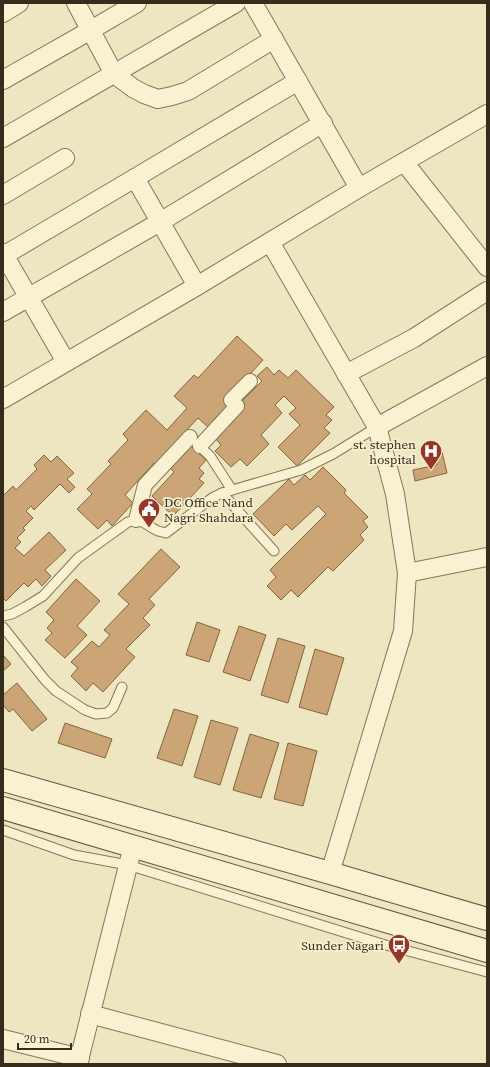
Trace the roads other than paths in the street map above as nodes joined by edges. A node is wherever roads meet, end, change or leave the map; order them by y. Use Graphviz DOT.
graph roads {
  1 [pos="19,3"];
  2 [pos="76,3"];
  3 [pos="137,3"];
  4 [pos="236,3"];
  5 [pos="253,3"];
  6 [pos="3,13"];
  7 [pos="91,30"];
  8 [pos="274,39"];
  9 [pos="114,74"];
  10 [pos="3,80"];
  11 [pos="298,80"];
  12 [pos="487,114"];
  13 [pos="323,124"];
  14 [pos="3,138"];
  15 [pos="65,158"];
  16 [pos="404,162"];
  17 [pos="135,178"];
  18 [pos="360,188"];
  19 [pos="3,195"];
  20 [pos="160,222"];
  21 [pos="270,242"];
  22 [pos="3,255"];
  23 [pos="487,267"];
  24 [pos="196,286"];
  25 [pos="487,291"];
  26 [pos="29,298"];
  27 [pos="3,312"];
  28 [pos="66,362"];
  29 [pos="487,366"];
  30 [pos="346,374"];
  31 [pos="250,381"];
  32 [pos="3,399"];
  33 [pos="376,427"];
  34 [pos="195,441"];
  35 [pos="232,490"];
  36 [pos="222,493"];
  37 [pos="136,520"];
  38 [pos="274,551"];
  39 [pos="487,557"];
  40 [pos="407,573"];
  41 [pos="3,616"];
  42 [pos="3,627"];
  43 [pos="122,687"];
  44 [pos="3,780"];
  45 [pos="3,808"];
  46 [pos="3,830"];
  47 [pos="130,856"];
  48 [pos="330,873"];
  49 [pos="487,919"];
  50 [pos="487,951"];
  51 [pos="487,972"];
  52 [pos="90,1014"];
  53 [pos="3,1039"];
  54 [pos="79,1061"];
  55 [pos="277,1064"];
  1 -- 6 [label="street"];
  2 -- 7 [label="street"];
  3 -- 7 [label="street"];
  4 -- 9 [label="street"];
  5 -- 8 [label="street"];
  7 -- 9 [label="street"];
  7 -- 10 [label="street"];
  8 -- 9 [label="street"];
  8 -- 11 [label="street"];
  9 -- 14 [label="street"];
  11 -- 13 [label="street"];
  11 -- 17 [label="street"];
  12 -- 16 [label="street"];
  13 -- 18 [label="street"];
  13 -- 20 [label="street"];
  15 -- 19 [label="street"];
  16 -- 18 [label="street"];
  16 -- 23 [label="street"];
  17 -- 20 [label="street"];
  17 -- 22 [label="street"];
  18 -- 21 [label="street"];
  20 -- 24 [label="street"];
  20 -- 26 [label="street"];
  21 -- 24 [label="street"];
  21 -- 30 [label="street"];
  22 -- 26 [label="street"];
  24 -- 28 [label="street"];
  25 -- 30 [label="street"];
  26 -- 27 [label="street"];
  26 -- 28 [label="street"];
  28 -- 32 [label="street"];
  29 -- 33 [label="street"];
  30 -- 33 [label="street"];
  31 -- 34 [label="street"];
  33 -- 35 [label="lane"];
  33 -- 40 [label="street"];
  34 -- 35 [label="lane"];
  34 -- 37 [label="street"];
  35 -- 36 [label="lane"];
  36 -- 37 [label="lane"];
  36 -- 38 [label="lane"];
  37 -- 41 [label="lane"];
  39 -- 40 [label="street"];
  40 -- 48 [label="street"];
  42 -- 43 [label="lane"];
  44 -- 48 [label="main road"];
  45 -- 47 [label="main road"];
  46 -- 47 [label="lane"];
  47 -- 50 [label="main road"];
  47 -- 51 [label="lane"];
  47 -- 52 [label="street"];
  48 -- 49 [label="main road"];
  52 -- 54 [label="street"];
  52 -- 55 [label="street"];
  53 -- 54 [label="street"];
}
